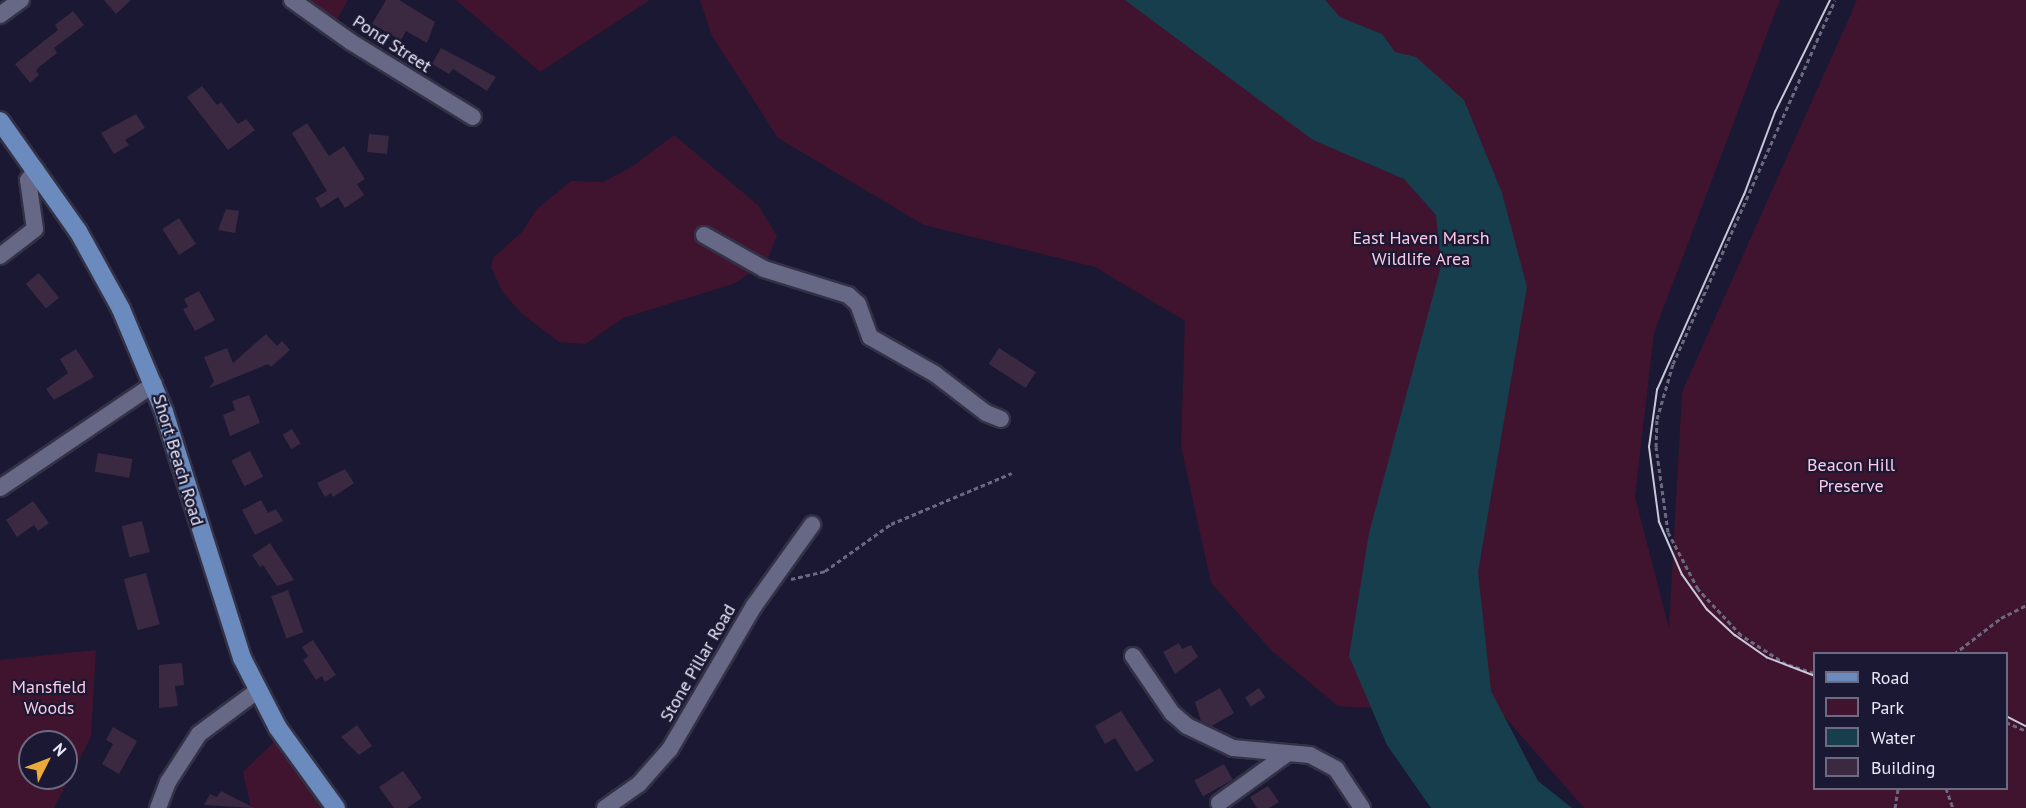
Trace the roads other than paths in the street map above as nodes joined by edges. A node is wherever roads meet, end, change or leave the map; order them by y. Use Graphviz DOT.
graph roads {
  1 [pos="21,0"];
  2 [pos="292,0"];
  3 [pos="0,15"];
  4 [pos="473,117"];
  5 [pos="0,122"];
  6 [pos="36,170"];
  7 [pos="704,235"];
  8 [pos="0,256"];
  9 [pos="154,384"];
  10 [pos="1001,418"];
  11 [pos="0,488"];
  12 [pos="812,525"];
  13 [pos="1133,656"];
  14 [pos="257,691"];
  15 [pos="1287,754"];
  16 [pos="1219,803"];
  17 [pos="158,808"];
  18 [pos="336,808"];
  19 [pos="605,808"];
  20 [pos="1362,808"];
  1 -- 3 [label="street"];
  2 -- 4 [label="street, Pond Street"];
  5 -- 6 [label="main road, Short Beach Road"];
  6 -- 8 [label="street"];
  6 -- 9 [label="main road, Short Beach Road"];
  7 -- 10 [label="street"];
  9 -- 11 [label="street"];
  9 -- 14 [label="main road, Short Beach Road"];
  12 -- 19 [label="street, Stone Pillar Road"];
  13 -- 15 [label="street"];
  14 -- 17 [label="street"];
  14 -- 18 [label="main road, Short Beach Road"];
  15 -- 16 [label="street"];
  15 -- 20 [label="street"];
}
